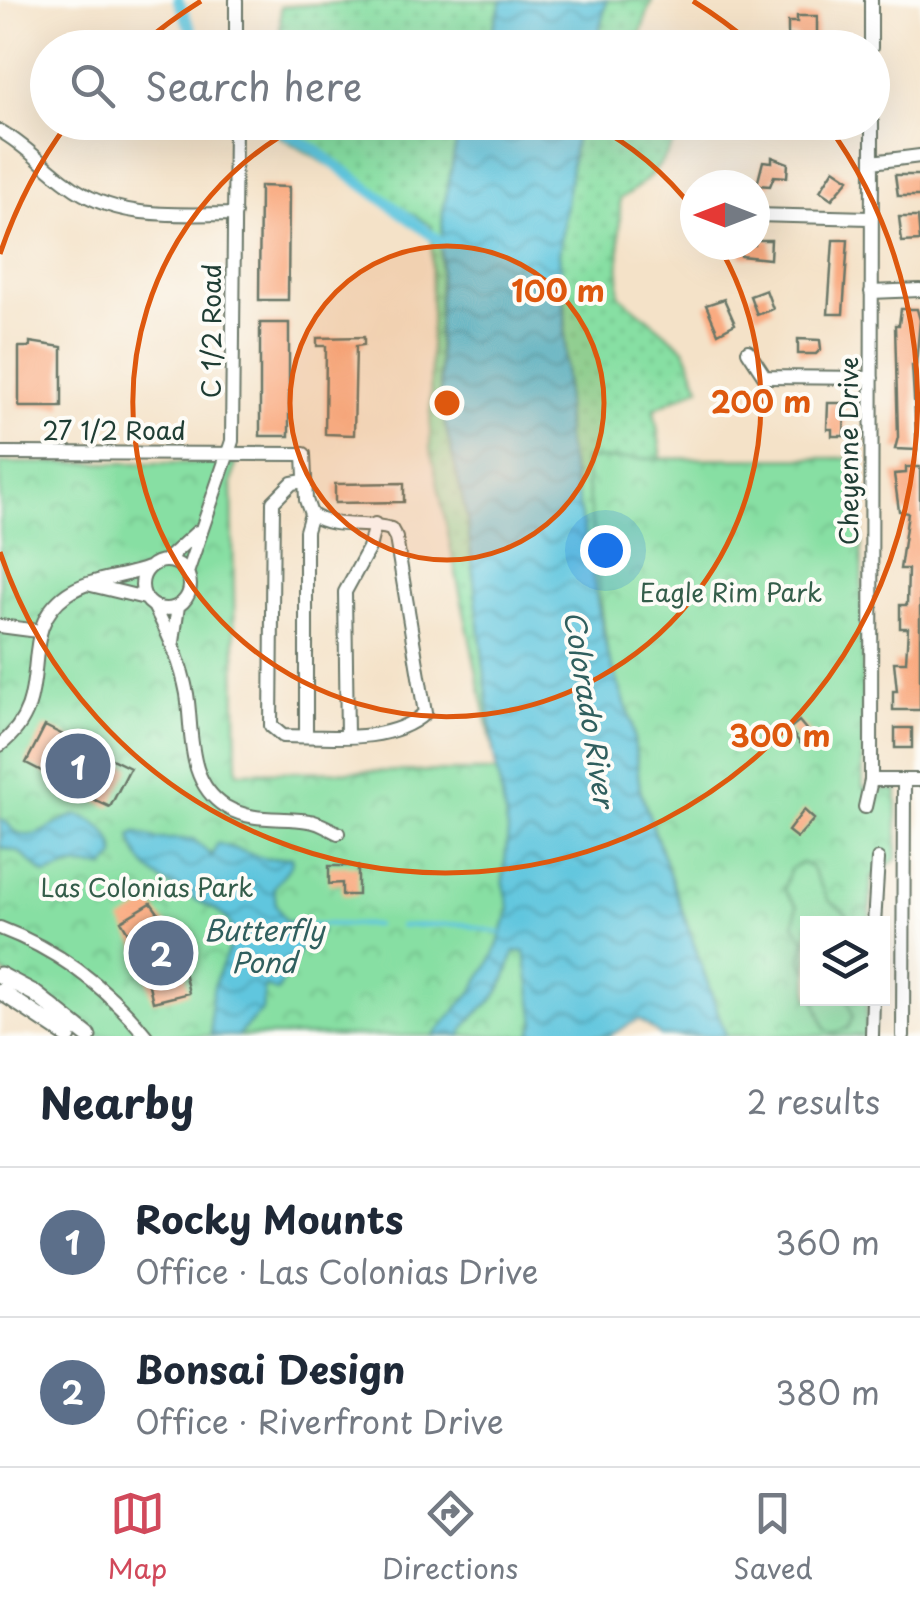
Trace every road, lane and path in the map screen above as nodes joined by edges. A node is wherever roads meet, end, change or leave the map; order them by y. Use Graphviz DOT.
graph roads {
  1 [pos="236,0"];
  2 [pos="872,0"];
  3 [pos="236,30"];
  4 [pos="871,30"];
  5 [pos="0,131"];
  6 [pos="236,140"];
  7 [pos="872,140"];
  8 [pos="920,156"];
  9 [pos="872,162"];
  10 [pos="235,214"];
  11 [pos="770,215"];
  12 [pos="869,218"];
  13 [pos="920,290"];
  14 [pos="871,292"];
  15 [pos="748,351"];
  16 [pos="872,378"];
  17 [pos="0,453"];
  18 [pos="228,454"];
  19 [pos="304,481"];
  20 [pos="311,514"];
  21 [pos="375,524"];
  22 [pos="197,532"];
  23 [pos="166,561"];
  24 [pos="148,568"];
  25 [pos="186,573"];
  26 [pos="91,585"];
  27 [pos="149,602"];
  28 [pos="178,606"];
  29 [pos="0,626"];
  30 [pos="38,631"];
  31 [pos="173,642"];
  32 [pos="306,736"];
  33 [pos="347,736"];
  34 [pos="0,745"];
  35 [pos="870,780"];
  36 [pos="904,780"];
  37 [pos="920,780"];
  38 [pos="865,807"];
  39 [pos="338,833"];
  40 [pos="878,859"];
  41 [pos="874,916"];
  42 [pos="0,928"];
  43 [pos="0,976"];
  44 [pos="0,991"];
  45 [pos="873,1006"];
  46 [pos="68,1036"];
  47 [pos="88,1036"];
  48 [pos="146,1036"];
  49 [pos="872,1036"];
  50 [pos="903,1036"];
  1 -- 3 [label="street"];
  2 -- 4 [label="street"];
  5 -- 10 [label="street"];
  6 -- 10 [label="street, C 1/2 Road"];
  7 -- 9 [label="street, Cheyenne Drive"];
  8 -- 9 [label="street"];
  9 -- 12 [label="street, Cheyenne Drive"];
  10 -- 18 [label="street, C 1/2 Road"];
  11 -- 12 [label="street"];
  12 -- 14 [label="street, Cheyenne Drive"];
  13 -- 14 [label="street"];
  14 -- 16 [label="street, Cheyenne Drive"];
  15 -- 16 [label="street"];
  16 -- 35 [label="street, Cheyenne Drive"];
  17 -- 18 [label="street, 27 1/2 Road"];
  18 -- 19 [label="street, 27 1/2 Road"];
  18 -- 22 [label="street, C 1/2 Road"];
  19 -- 20 [label="street"];
  19 -- 32 [label="street"];
  20 -- 21 [label="street"];
  20 -- 32 [label="street"];
  21 -- 33 [label="street"];
  21 -- 33 [label="street"];
  22 -- 23 [label="street, C 1/2 Road"];
  22 -- 25 [label="street, C 1/2 Road"];
  23 -- 24 [label="street"];
  23 -- 25 [label="street"];
  24 -- 26 [label="street"];
  24 -- 27 [label="street"];
  25 -- 28 [label="street"];
  26 -- 27 [label="street"];
  26 -- 30 [label="street"];
  27 -- 28 [label="street"];
  27 -- 31 [label="street"];
  28 -- 31 [label="street"];
  29 -- 30 [label="street"];
  30 -- 34 [label="street"];
  31 -- 39 [label="street"];
  32 -- 33 [label="street"];
  35 -- 36 [label="street"];
  35 -- 38 [label="street, Cheyenne Drive"];
  36 -- 37 [label="street"];
  36 -- 50 [label="street"];
  40 -- 41 [label="street"];
  42 -- 48 [label="street"];
  43 -- 47 [label="main road"];
  44 -- 46 [label="main road"];
  45 -- 49 [label="street"];
}
